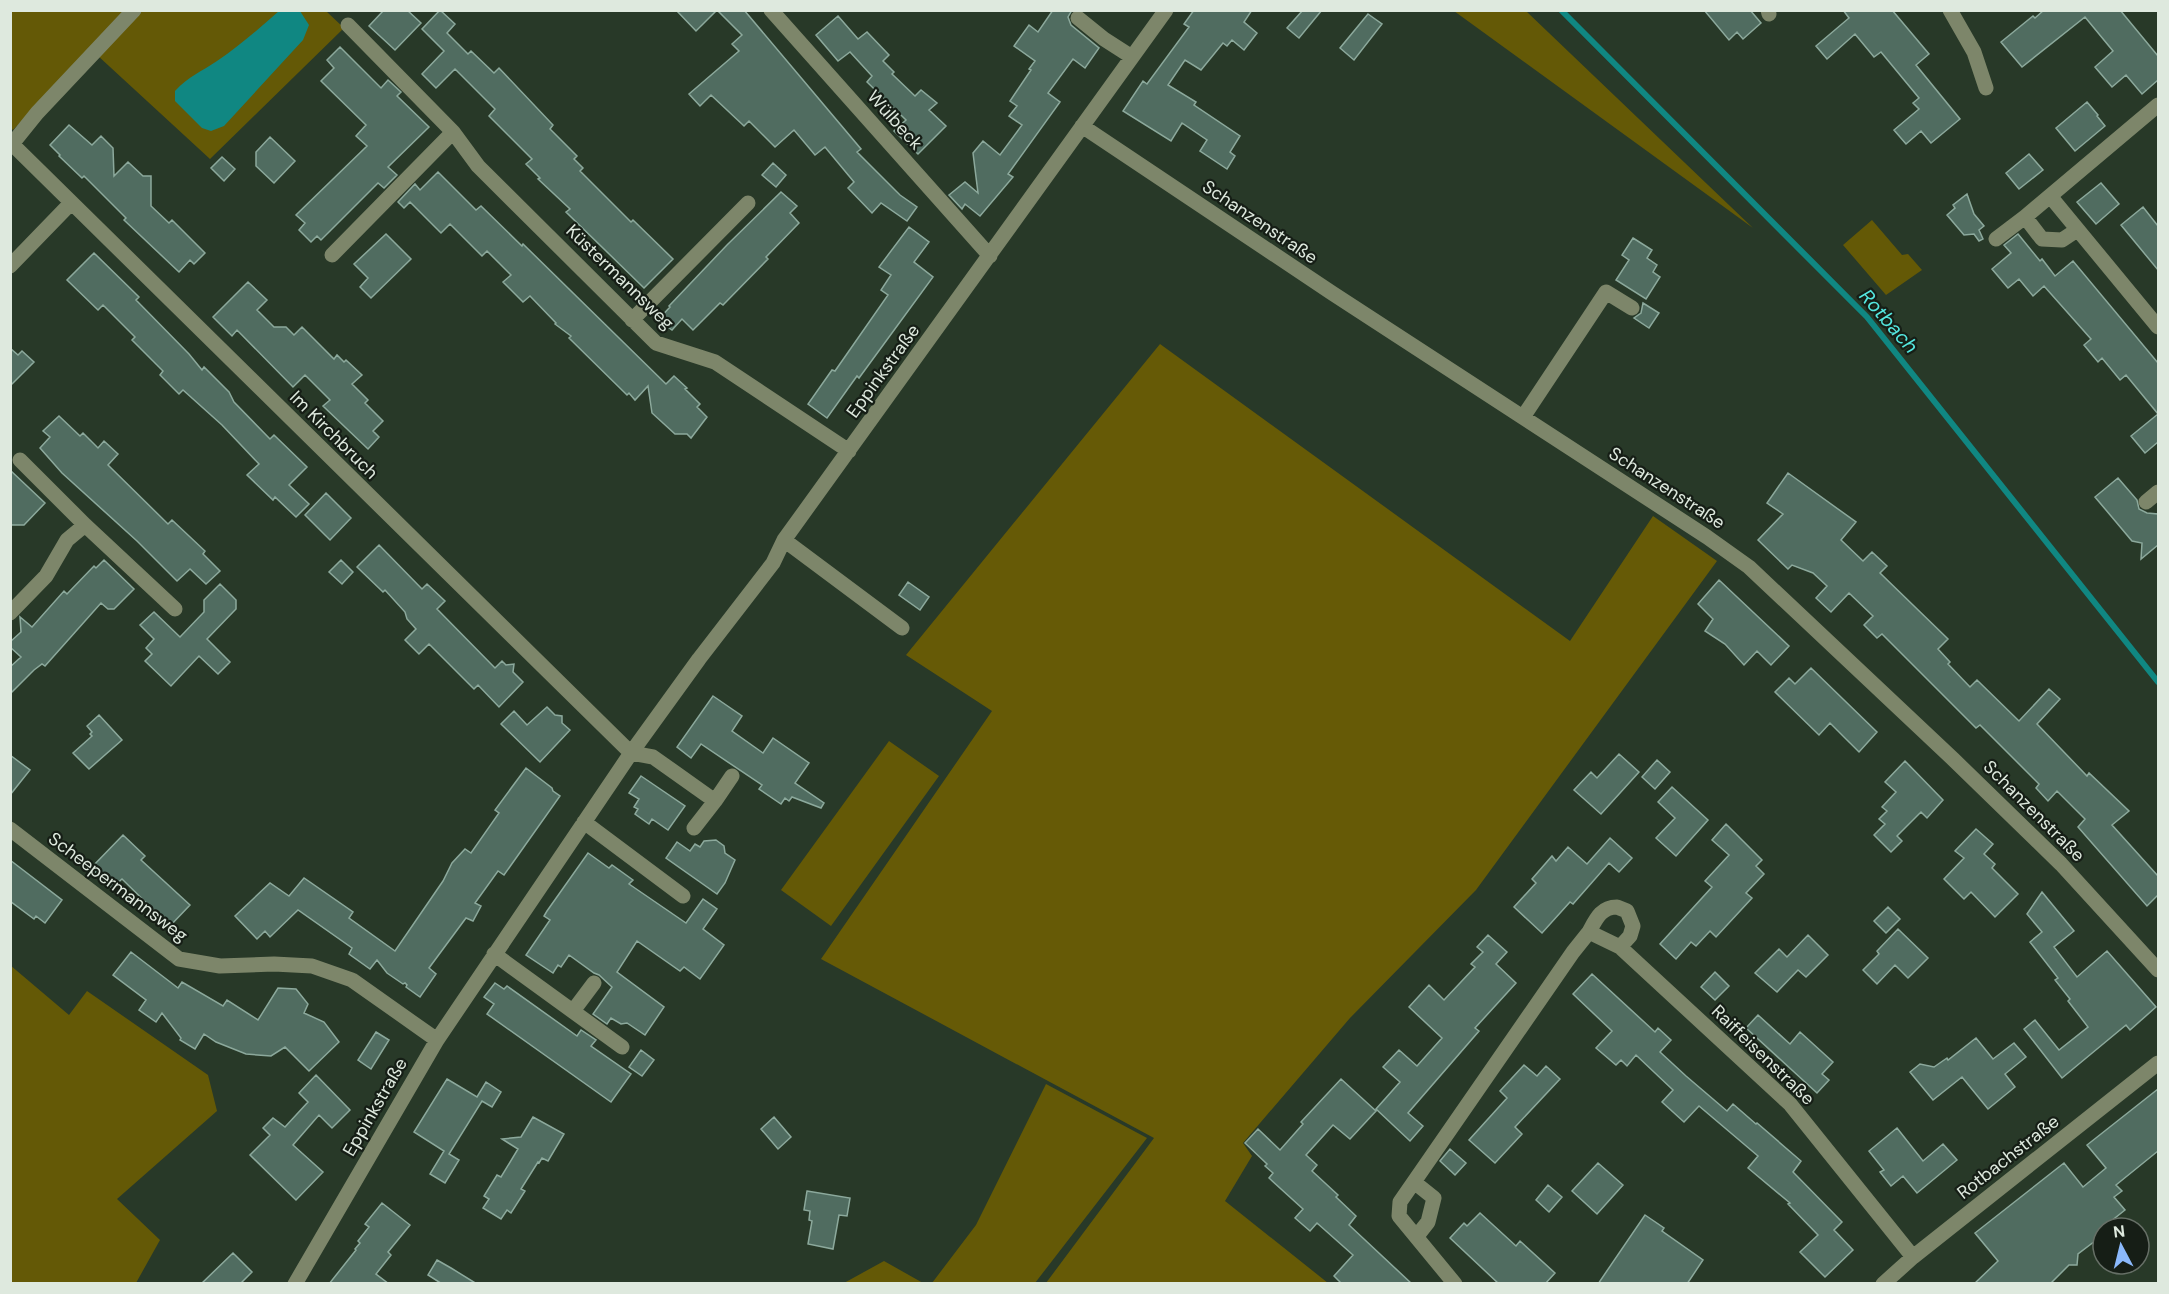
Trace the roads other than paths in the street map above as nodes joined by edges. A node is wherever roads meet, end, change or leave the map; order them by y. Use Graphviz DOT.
graph roads {
  1 [pos="135,10"];
  2 [pos="771,10"];
  3 [pos="1166,10"];
  4 [pos="1950,10"];
  5 [pos="1078,18"];
  6 [pos="348,25"];
  7 [pos="1132,57"];
  8 [pos="1986,88"];
  9 [pos="2158,105"];
  10 [pos="1083,126"];
  11 [pos="453,132"];
  12 [pos="11,143"];
  13 [pos="2050,196"];
  14 [pos="748,202"];
  15 [pos="71,203"];
  16 [pos="2025,217"];
  17 [pos="2077,230"];
  18 [pos="1996,239"];
  19 [pos="332,255"];
  20 [pos="990,256"];
  21 [pos="10,266"];
  22 [pos="1632,308"];
  23 [pos="632,320"];
  24 [pos="2158,327"];
  25 [pos="1523,417"];
  26 [pos="849,451"];
  27 [pos="21,460"];
  28 [pos="85,525"];
  29 [pos="784,540"];
  30 [pos="175,609"];
  31 [pos="10,613"];
  32 [pos="902,628"];
  33 [pos="631,753"];
  34 [pos="732,776"];
  35 [pos="715,801"];
  36 [pos="584,822"];
  37 [pos="694,828"];
  38 [pos="10,829"];
  39 [pos="683,896"];
  40 [pos="1589,932"];
  41 [pos="1620,947"];
  42 [pos="494,954"];
  43 [pos="2158,970"];
  44 [pos="594,983"];
  45 [pos="573,1011"];
  46 [pos="437,1040"];
  47 [pos="622,1047"];
  48 [pos="2158,1063"];
  49 [pos="1414,1182"];
  50 [pos="1417,1236"];
  51 [pos="1913,1257"];
  52 [pos="294,1284"];
  53 [pos="1455,1284"];
  54 [pos="1883,1284"];
  1 -- 12 [label="street"];
  2 -- 20 [label="street, Wülbeck"];
  3 -- 7 [label="street, Eppinkstraße"];
  4 -- 8 [label="street"];
  5 -- 7 [label="street"];
  6 -- 11 [label="street, Küstermannsweg"];
  7 -- 10 [label="street, Eppinkstraße"];
  9 -- 13 [label="street"];
  10 -- 20 [label="street, Eppinkstraße"];
  10 -- 25 [label="street, Schanzenstraße"];
  11 -- 19 [label="street"];
  11 -- 23 [label="street, Küstermannsweg"];
  12 -- 15 [label="street, Im Kirchbruch"];
  13 -- 16 [label="street"];
  13 -- 17 [label="street"];
  14 -- 23 [label="street"];
  15 -- 21 [label="street"];
  15 -- 33 [label="street, Im Kirchbruch"];
  16 -- 17 [label="street"];
  16 -- 18 [label="street"];
  17 -- 24 [label="street"];
  20 -- 26 [label="street, Eppinkstraße"];
  22 -- 25 [label="street"];
  23 -- 26 [label="street, Küstermannsweg"];
  25 -- 43 [label="street, Schanzenstraße"];
  26 -- 29 [label="street, Eppinkstraße"];
  27 -- 28 [label="street"];
  28 -- 30 [label="street"];
  28 -- 31 [label="street"];
  29 -- 32 [label="street"];
  29 -- 33 [label="street, Eppinkstraße"];
  33 -- 35 [label="street"];
  33 -- 36 [label="street, Eppinkstraße"];
  34 -- 35 [label="street"];
  35 -- 37 [label="street"];
  36 -- 39 [label="street"];
  36 -- 42 [label="street, Eppinkstraße"];
  38 -- 46 [label="street, Scheepermannsweg"];
  40 -- 41 [label="street, Raiffeisenstraße"];
  40 -- 41 [label="street"];
  40 -- 49 [label="street"];
  41 -- 51 [label="street, Raiffeisenstraße"];
  42 -- 45 [label="street"];
  42 -- 46 [label="street, Eppinkstraße"];
  44 -- 45 [label="street"];
  45 -- 47 [label="street"];
  46 -- 52 [label="street, Eppinkstraße"];
  48 -- 51 [label="street, Rotbachstraße"];
  49 -- 50 [label="street"];
  49 -- 50 [label="street"];
  50 -- 53 [label="street"];
  51 -- 54 [label="street, Rotbachstraße"];
}
